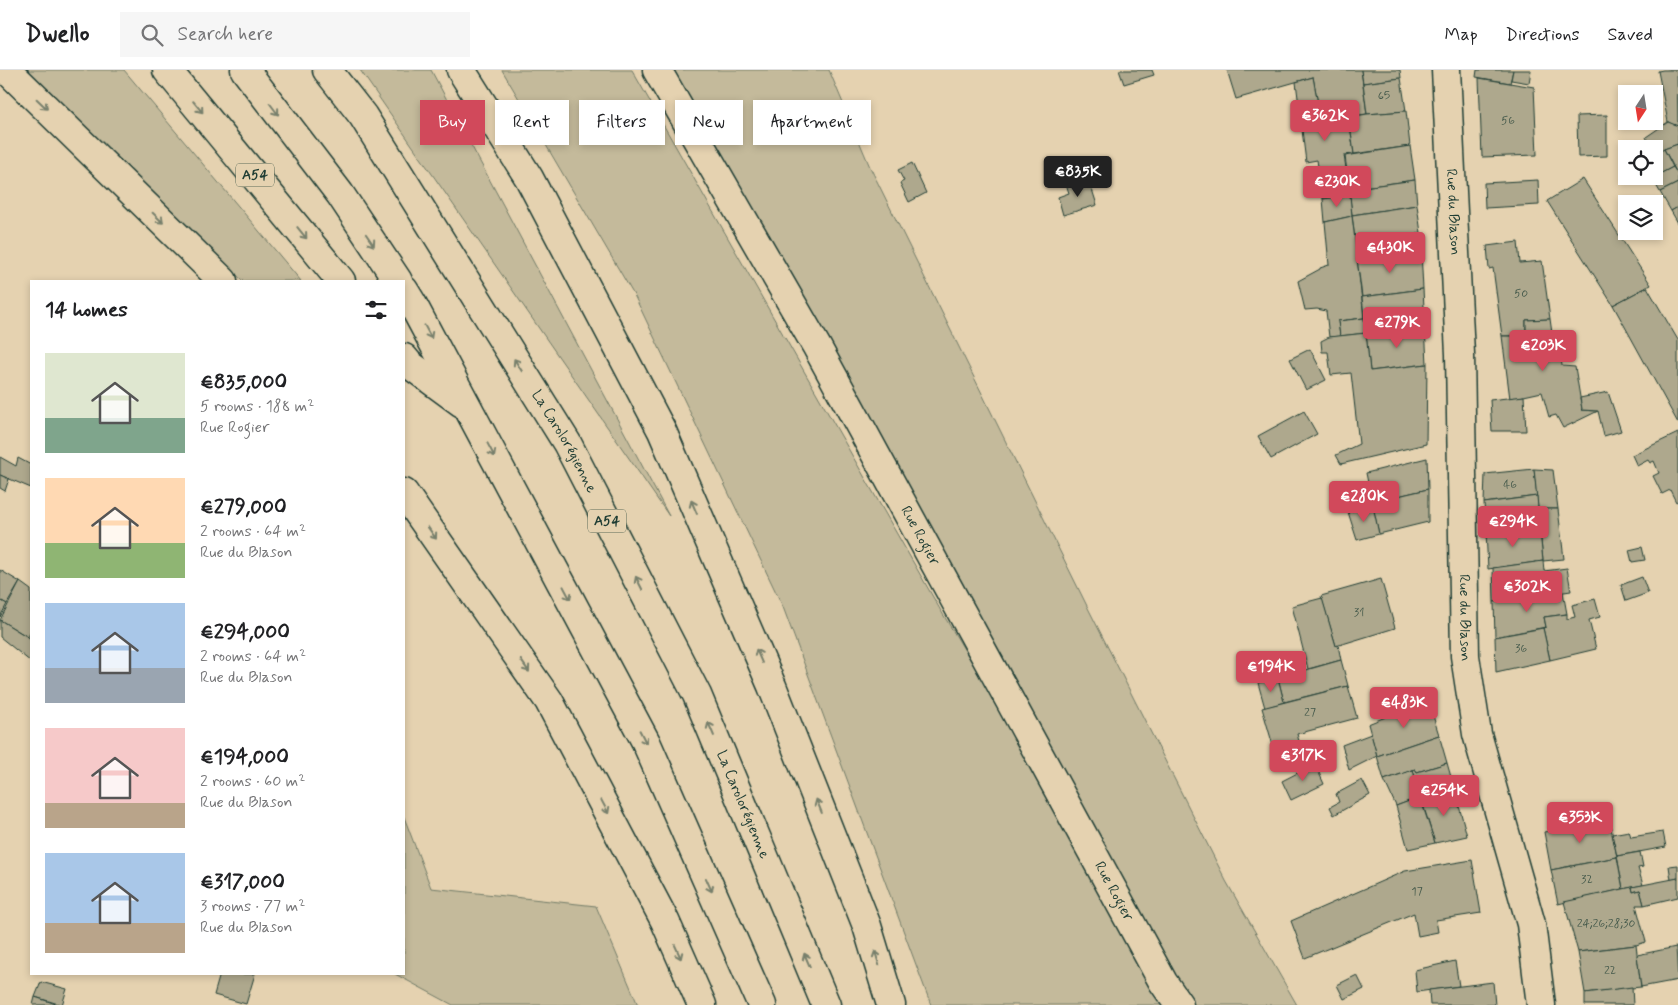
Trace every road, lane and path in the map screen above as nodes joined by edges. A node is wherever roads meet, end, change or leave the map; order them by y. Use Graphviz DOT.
graph roads {
  1 [pos="7,70"];
  2 [pos="167,70"];
  3 [pos="245,70"];
  4 [pos="327,70"];
  5 [pos="461,70"];
  6 [pos="657,70"];
  7 [pos="1446,70"];
  8 [pos="222,280"];
  9 [pos="340,280"];
  10 [pos="397,280"];
  11 [pos="405,292"];
  12 [pos="405,359"];
  13 [pos="468,407"];
  14 [pos="405,494"];
  15 [pos="702,1005"];
  16 [pos="762,1005"];
  17 [pos="826,1005"];
  18 [pos="891,1005"];
  19 [pos="1179,1005"];
  20 [pos="1542,1005"];
  1 -- 8 [label="main road, one-way"];
  2 -- 9 [label="main road, A54, one-way"];
  3 -- 10 [label="main road, one-way"];
  17 -- 4 [label="main road, La Carolorégienne / A54, one-way"];
  18 -- 5 [label="main road, one-way"];
  6 -- 19 [label="main road, Rue Rogier"];
  7 -- 20 [label="main road, Rue du Blason"];
  11 -- 13 [label="main road, one-way"];
  12 -- 13 [label="main road"];
  13 -- 16 [label="main road, one-way"];
  14 -- 15 [label="main road, one-way"];
}
